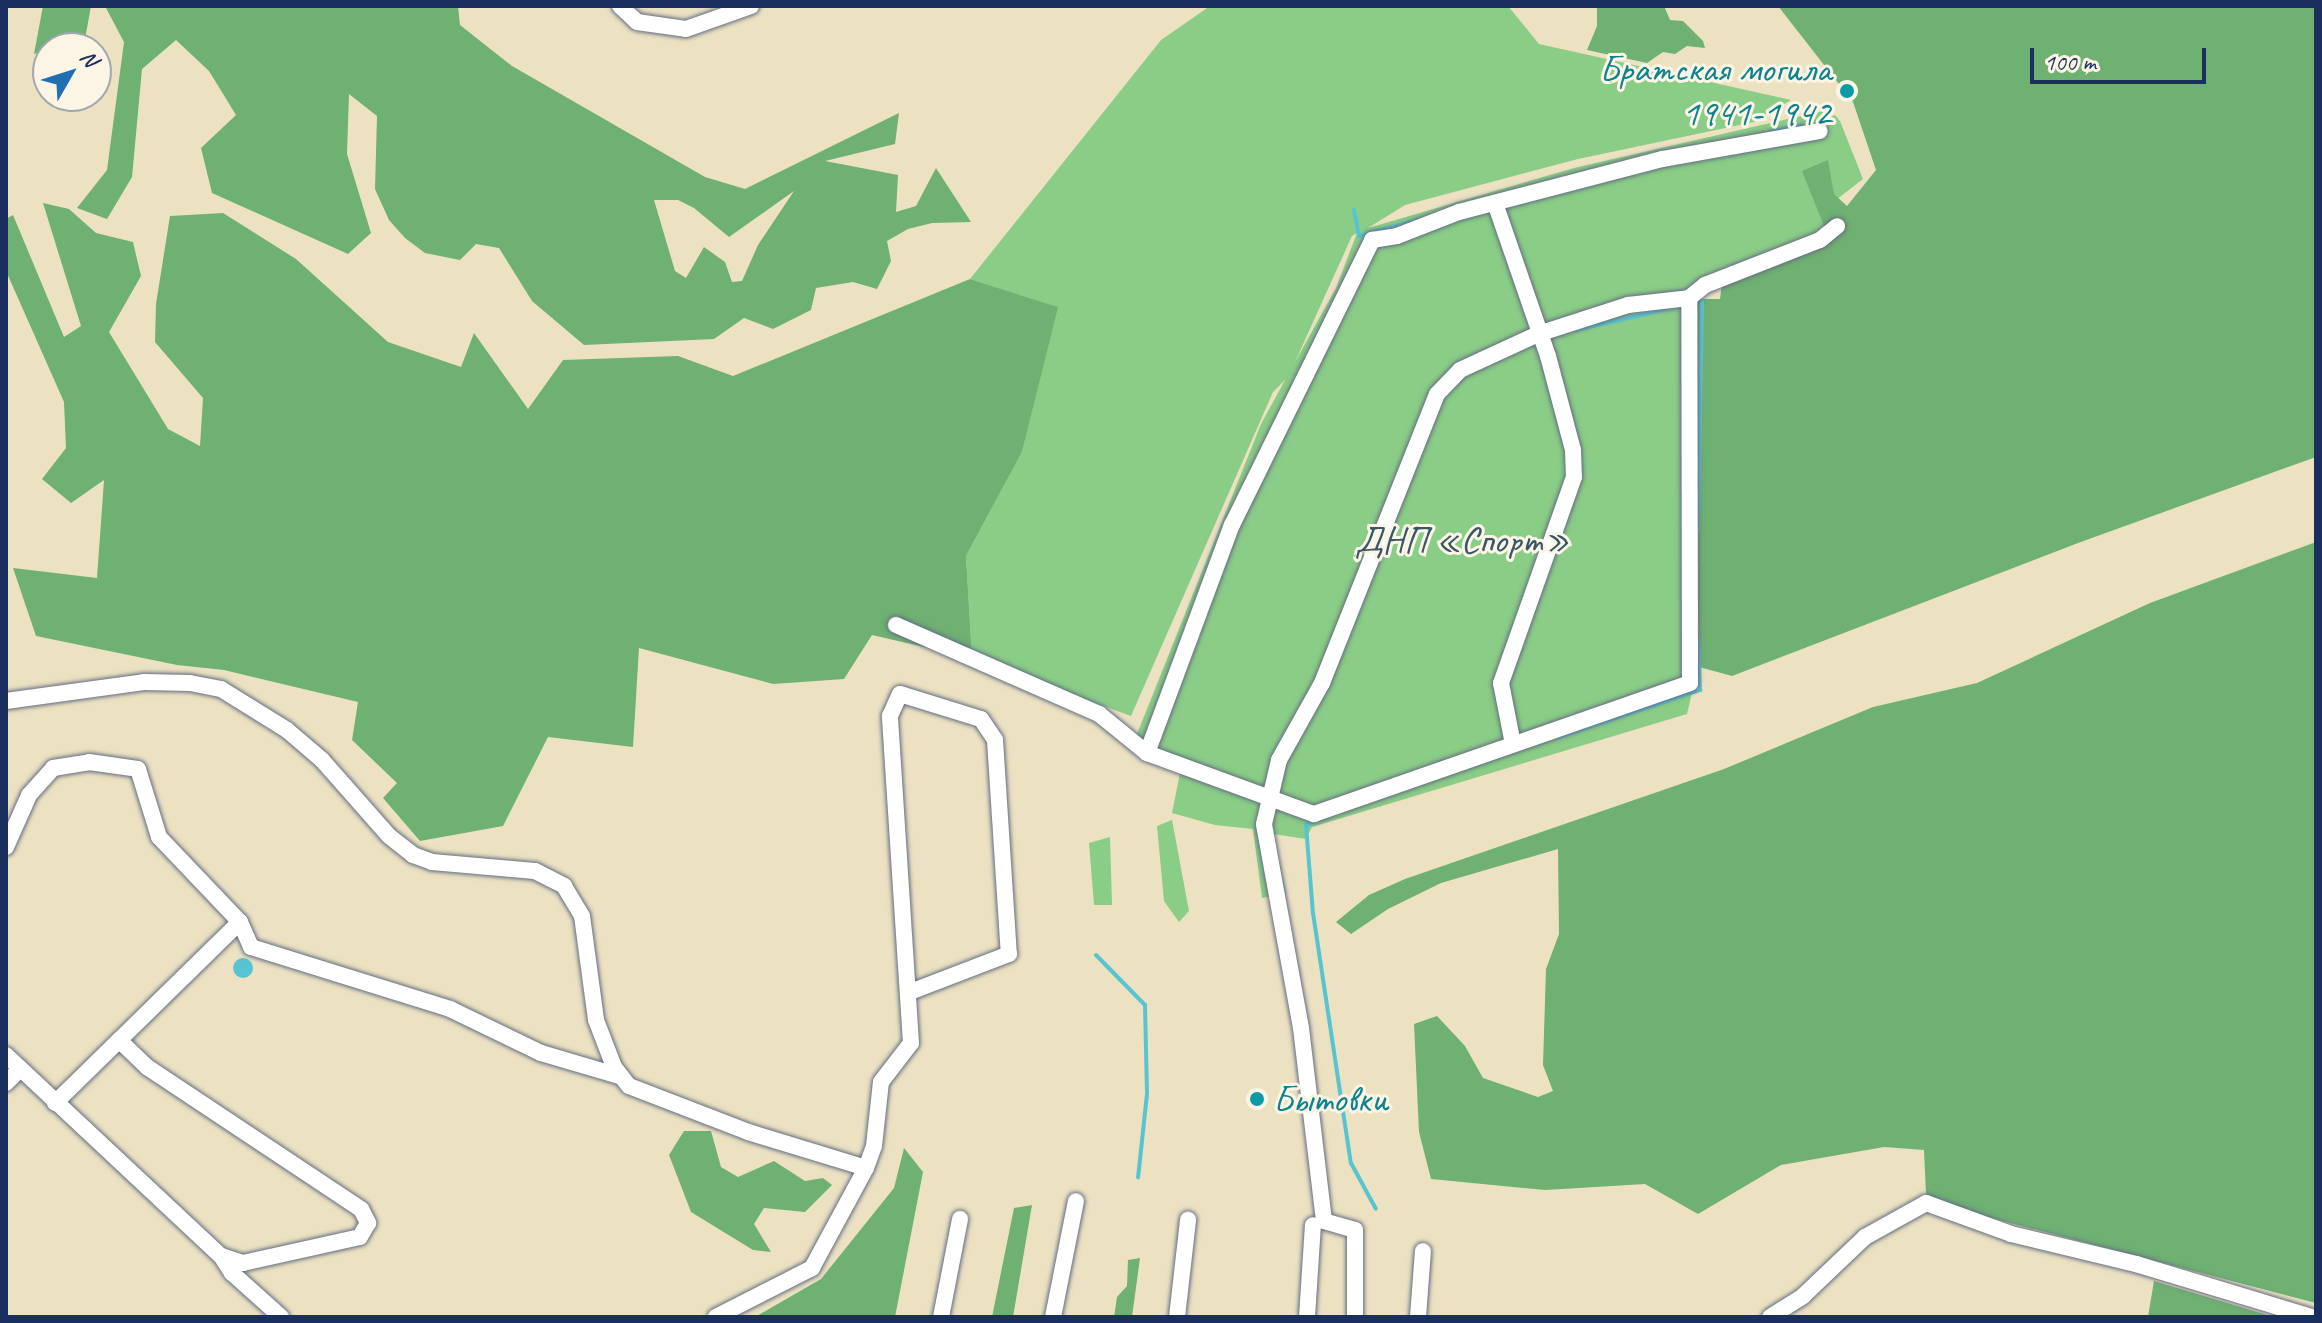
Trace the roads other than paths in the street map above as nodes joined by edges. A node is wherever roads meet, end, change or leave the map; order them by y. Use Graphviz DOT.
graph roads {
  1 [pos="620,6"];
  2 [pos="751,6"];
  3 [pos="1820,131"];
  4 [pos="1495,203"];
  5 [pos="1837,226"];
  6 [pos="1689,298"];
  7 [pos="1538,334"];
  8 [pos="896,625"];
  9 [pos="6,701"];
  10 [pos="1513,744"];
  11 [pos="1147,753"];
  12 [pos="1271,796"];
  13 [pos="6,847"];
  14 [pos="240,922"];
  15 [pos="910,992"];
  16 [pos="119,1040"];
  17 [pos="6,1055"];
  18 [pos="20,1069"];
  19 [pos="619,1076"];
  20 [pos="6,1083"];
  21 [pos="55,1103"];
  22 [pos="866,1168"];
  23 [pos="1076,1201"];
  24 [pos="960,1219"];
  25 [pos="1188,1220"];
  26 [pos="1313,1225"];
  27 [pos="1423,1251"];
  28 [pos="221,1256"];
  29 [pos="281,1317"];
  30 [pos="716,1317"];
  31 [pos="941,1317"];
  32 [pos="1053,1317"];
  33 [pos="1177,1317"];
  34 [pos="1307,1317"];
  35 [pos="1355,1317"];
  36 [pos="1418,1317"];
  37 [pos="1770,1317"];
  38 [pos="2311,1317"];
  1 -- 2 [label="street"];
  3 -- 4 [label="street"];
  4 -- 7 [label="street"];
  4 -- 11 [label="street"];
  5 -- 6 [label="street"];
  6 -- 7 [label="street"];
  6 -- 10 [label="street"];
  7 -- 10 [label="street"];
  7 -- 12 [label="street"];
  8 -- 11 [label="street"];
  9 -- 19 [label="street"];
  10 -- 12 [label="street"];
  11 -- 12 [label="street"];
  12 -- 35 [label="street"];
  13 -- 14 [label="street"];
  14 -- 16 [label="street"];
  14 -- 19 [label="street"];
  15 -- 15 [label="street"];
  15 -- 22 [label="street"];
  16 -- 21 [label="street"];
  16 -- 28 [label="street"];
  17 -- 18 [label="street"];
  18 -- 20 [label="street"];
  18 -- 21 [label="street"];
  19 -- 22 [label="street"];
  21 -- 28 [label="street"];
  22 -- 30 [label="street"];
  23 -- 32 [label="street"];
  24 -- 31 [label="street"];
  25 -- 33 [label="street"];
  26 -- 34 [label="street"];
  27 -- 36 [label="street"];
  28 -- 29 [label="street"];
  37 -- 38 [label="street"];
}
